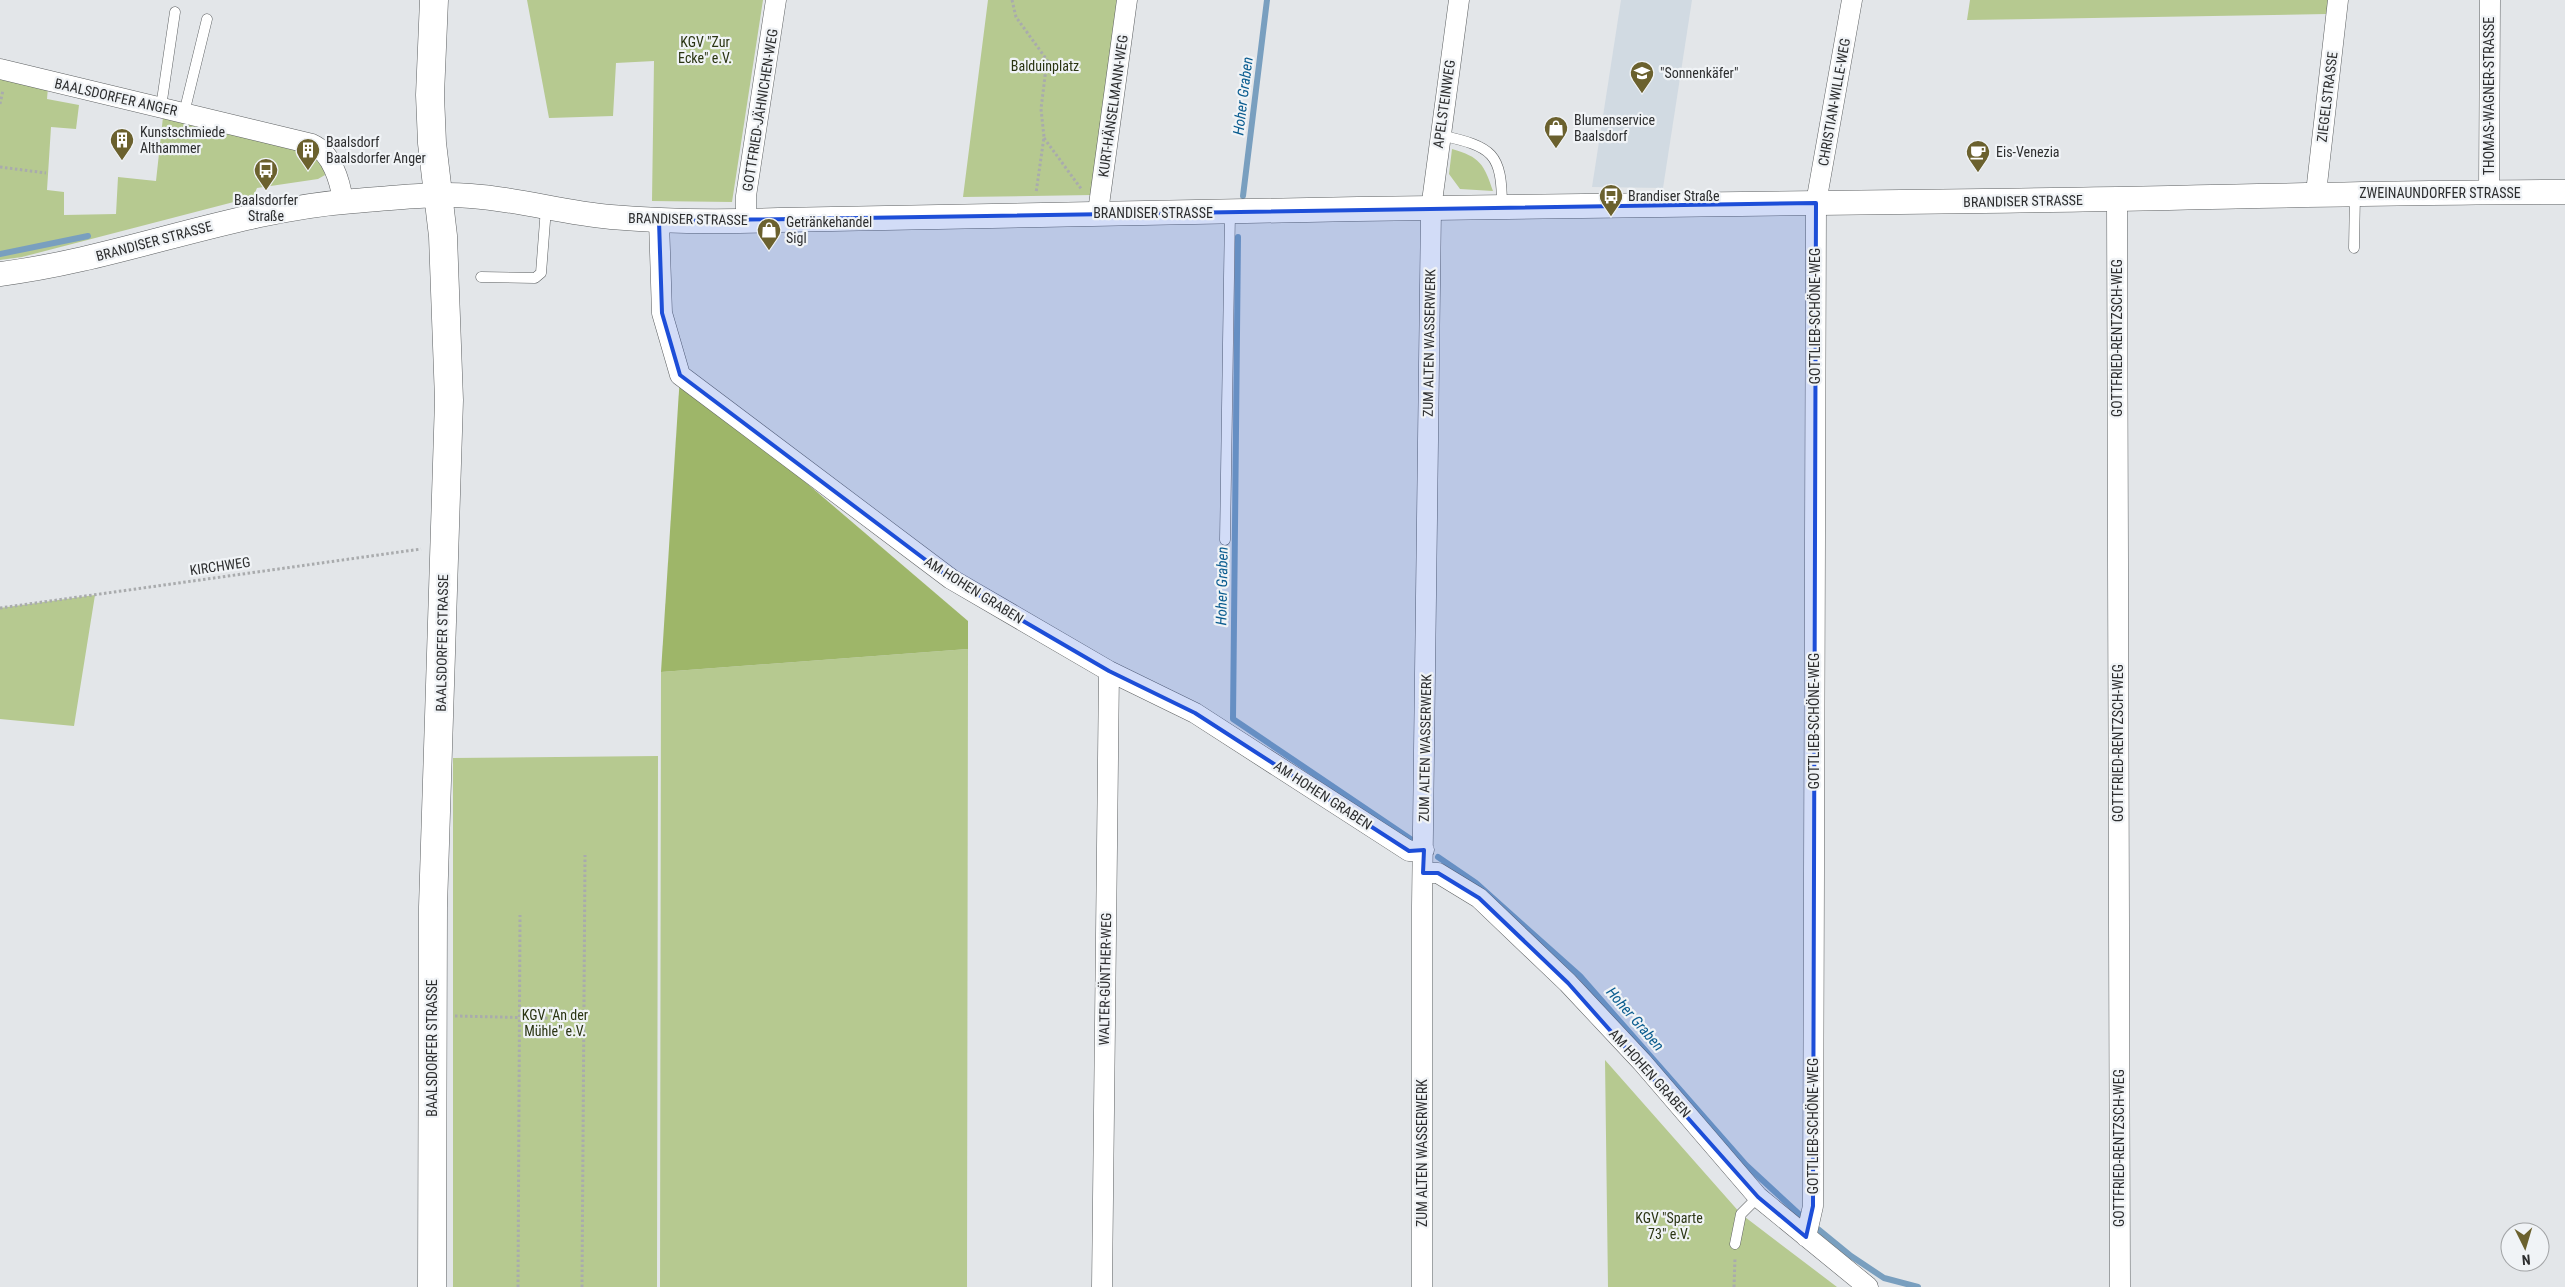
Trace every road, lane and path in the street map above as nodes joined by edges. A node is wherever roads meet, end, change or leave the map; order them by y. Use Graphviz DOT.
graph roads {
  1 [pos="434,0"];
  2 [pos="776,0"];
  3 [pos="1012,0"];
  4 [pos="1127,0"];
  5 [pos="1459,0"];
  6 [pos="1852,0"];
  7 [pos="2338,0"];
  8 [pos="2490,0"];
  9 [pos="175,12"];
  10 [pos="207,19"];
  11 [pos="0,69"];
  12 [pos="3,89"];
  13 [pos="0,104"];
  14 [pos="161,108"];
  15 [pos="184,113"];
  16 [pos="1440,135"];
  17 [pos="1044,137"];
  18 [pos="0,168"];
  19 [pos="46,173"];
  20 [pos="2489,192"];
  21 [pos="2565,192"];
  22 [pos="2316,193"];
  23 [pos="2355,193"];
  24 [pos="440,196"];
  25 [pos="2117,200"];
  26 [pos="343,201"];
  27 [pos="1816,203"];
  28 [pos="546,208"];
  29 [pos="1502,208"];
  30 [pos="1431,209"];
  31 [pos="1098,212"];
  32 [pos="1230,212"];
  33 [pos="1032,214"];
  34 [pos="658,221"];
  35 [pos="746,221"];
  36 [pos="2354,248"];
  37 [pos="0,274"];
  38 [pos="481,277"];
  39 [pos="1225,540"];
  40 [pos="444,550"];
  41 [pos="0,608"];
  42 [pos="1109,671"];
  43 [pos="1424,850"];
  44 [pos="585,855"];
  45 [pos="1423,873"];
  46 [pos="520,915"];
  47 [pos="433,1016"];
  48 [pos="520,1018"];
  49 [pos="584,1019"];
  50 [pos="1758,1197"];
  51 [pos="1806,1237"];
  52 [pos="1735,1244"];
  53 [pos="432,1287"];
  54 [pos="518,1287"];
  55 [pos="582,1287"];
  56 [pos="1102,1287"];
  57 [pos="1422,1287"];
  58 [pos="1734,1287"];
  59 [pos="1868,1287"];
  60 [pos="2120,1287"];
  1 -- 24 [label="main road, BAALSDORFER STRASSE"];
  2 -- 35 [label="street, GOTTFRIED-JÄHNICHEN-WEG"];
  3 -- 17 [label="path"];
  4 -- 31 [label="street, KURT-HÄNSELMANN-WEG"];
  5 -- 16 [label="street, APELSTEINWEG"];
  6 -- 27 [label="street, CHRISTIAN-WILLE-WEG"];
  7 -- 22 [label="street, ZIEGELSTRASSE"];
  8 -- 20 [label="street, THOMAS-WAGNER-STRASSE"];
  9 -- 14 [label="lane"];
  10 -- 15 [label="lane"];
  11 -- 14 [label="street, BAALSDORFER ANGER"];
  12 -- 13 [label="path"];
  14 -- 15 [label="street, BAALSDORFER ANGER"];
  15 -- 26 [label="street, BAALSDORFER ANGER"];
  16 -- 29 [label="lane"];
  16 -- 30 [label="street, APELSTEINWEG"];
  17 -- 31 [label="path"];
  17 -- 33 [label="path"];
  18 -- 19 [label="path"];
  20 -- 21 [label="street, ZWEINAUNDORFER STRASSE"];
  20 -- 23 [label="street, ZWEINAUNDORFER STRASSE"];
  22 -- 23 [label="street, ZWEINAUNDORFER STRASSE"];
  22 -- 25 [label="street, BRANDISER STRASSE"];
  23 -- 36 [label="lane"];
  24 -- 26 [label="street, BRANDISER STRASSE"];
  24 -- 28 [label="street, BRANDISER STRASSE"];
  24 -- 40 [label="main road, BAALSDORFER STRASSE"];
  25 -- 27 [label="street, BRANDISER STRASSE"];
  25 -- 60 [label="street, GOTTFRIED-RENTZSCH-WEG"];
  26 -- 37 [label="street, BRANDISER STRASSE"];
  27 -- 29 [label="street, BRANDISER STRASSE"];
  27 -- 51 [label="street, GOTTLIEB-SCHÖNE-WEG"];
  28 -- 34 [label="street, BRANDISER STRASSE"];
  28 -- 38 [label="lane"];
  29 -- 30 [label="street, BRANDISER STRASSE"];
  30 -- 32 [label="street, BRANDISER STRASSE"];
  30 -- 43 [label="street, ZUM ALTEN WASSERWERK"];
  31 -- 32 [label="street, BRANDISER STRASSE"];
  31 -- 33 [label="street, BRANDISER STRASSE"];
  32 -- 39 [label="lane"];
  33 -- 35 [label="street, BRANDISER STRASSE"];
  34 -- 35 [label="street, BRANDISER STRASSE"];
  34 -- 42 [label="street, AM HOHEN GRABEN"];
  40 -- 41 [label="path, KIRCHWEG"];
  40 -- 47 [label="main road, BAALSDORFER STRASSE"];
  42 -- 43 [label="street, AM HOHEN GRABEN"];
  42 -- 56 [label="street, WALTER-GÜNTHER-WEG"];
  43 -- 45 [label="street, ZUM ALTEN WASSERWERK"];
  44 -- 49 [label="path"];
  45 -- 50 [label="street, AM HOHEN GRABEN"];
  45 -- 57 [label="street, ZUM ALTEN WASSERWERK"];
  46 -- 48 [label="path"];
  47 -- 48 [label="path"];
  47 -- 53 [label="main road, BAALSDORFER STRASSE"];
  48 -- 49 [label="path"];
  48 -- 54 [label="path"];
  49 -- 55 [label="path"];
  50 -- 51 [label="street, AM HOHEN GRABEN"];
  50 -- 52 [label="lane"];
  51 -- 59 [label="street, AM HOHEN GRABEN"];
  52 -- 58 [label="path"];
}
